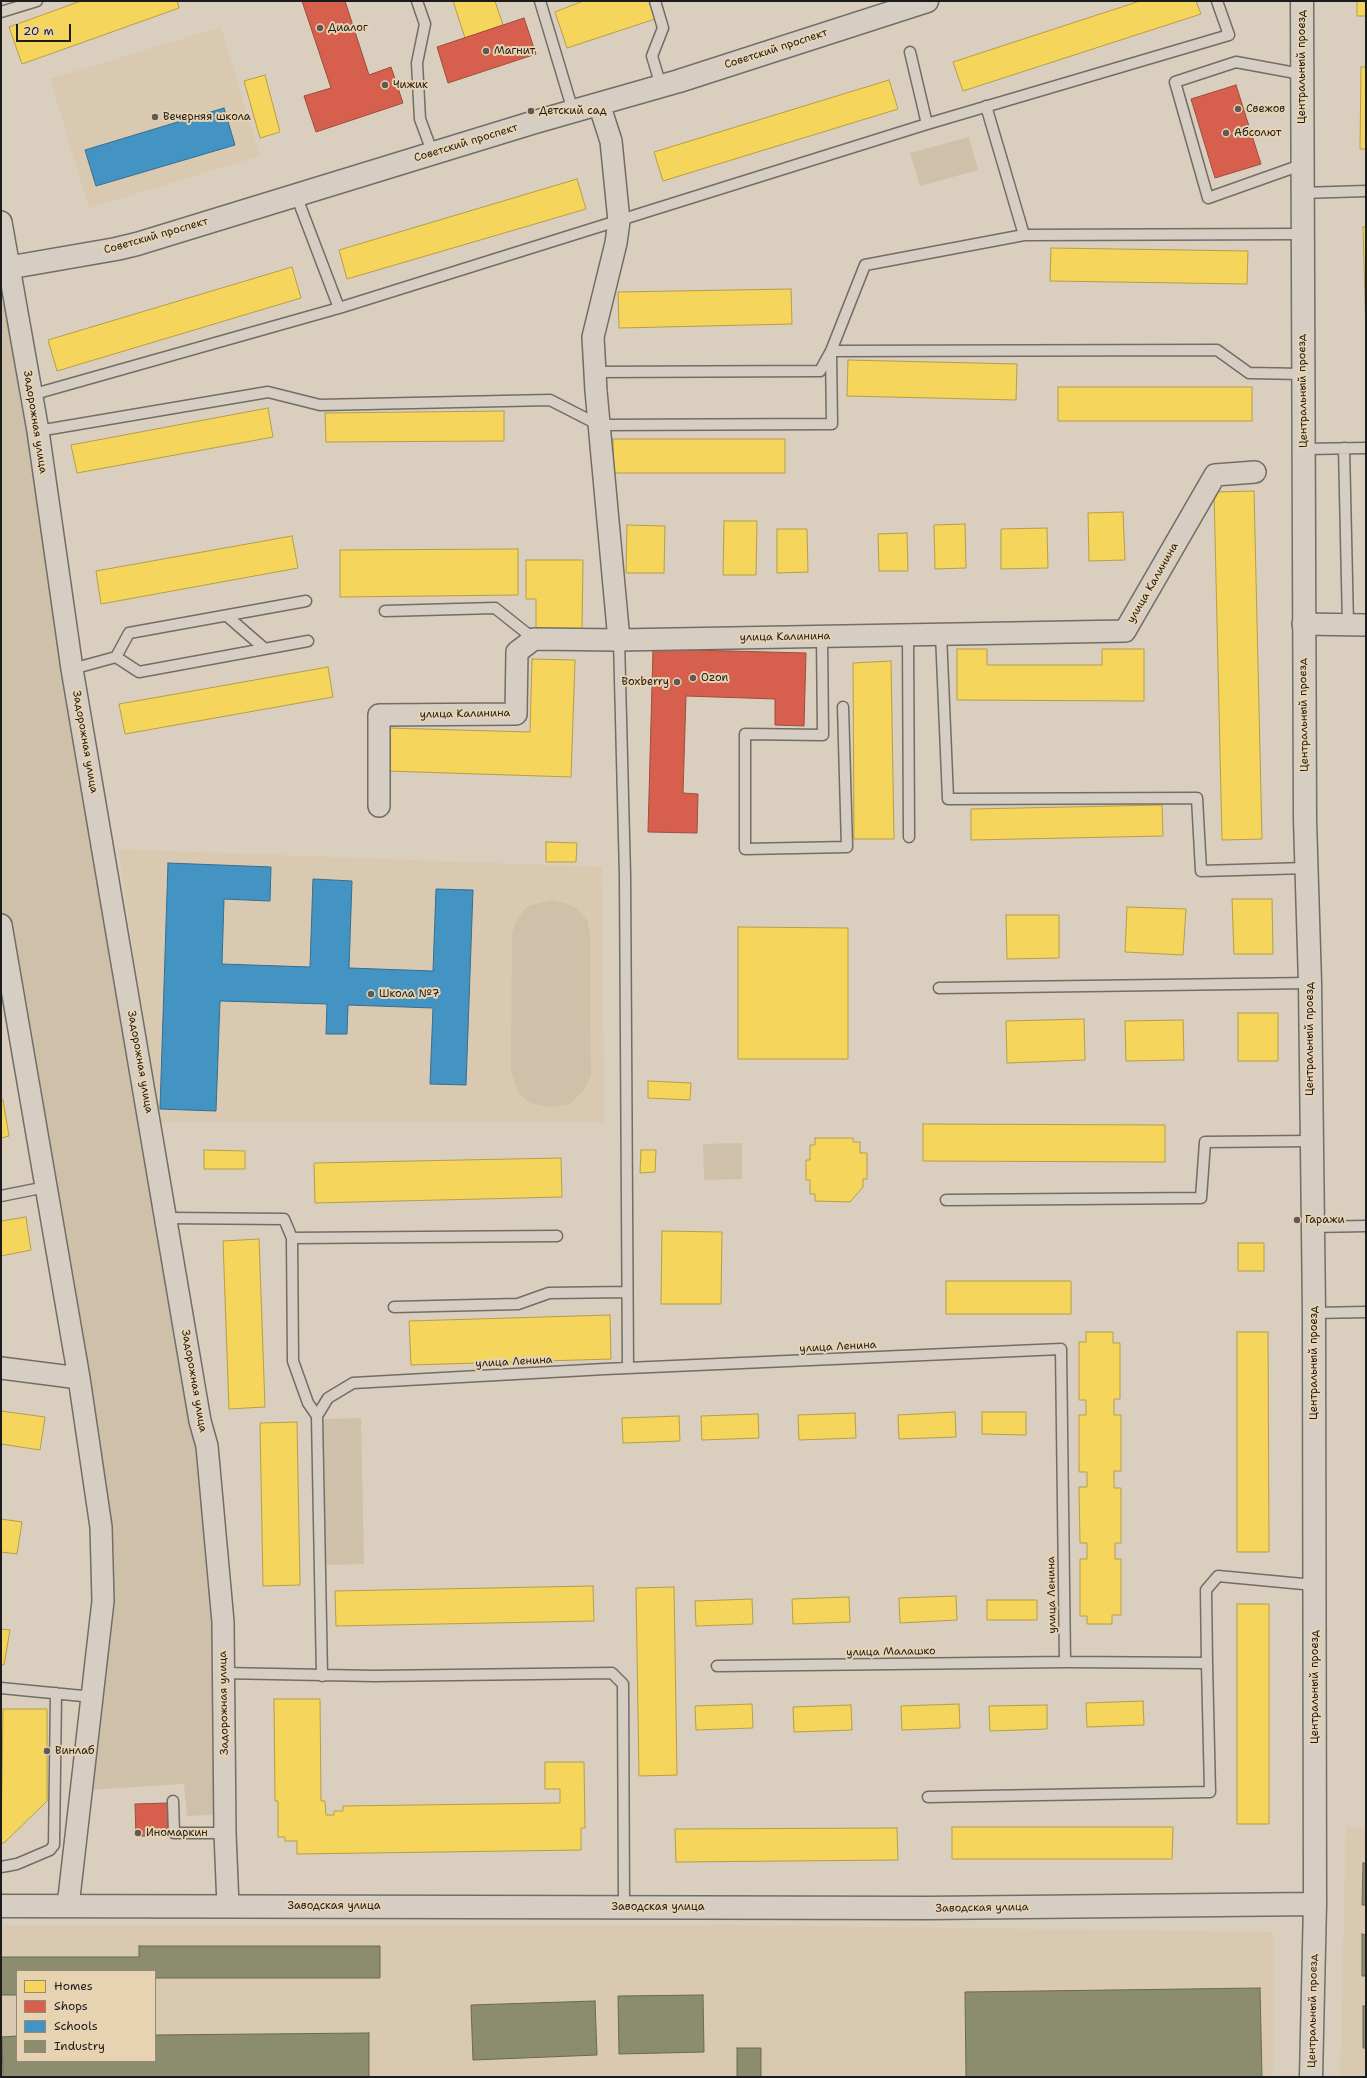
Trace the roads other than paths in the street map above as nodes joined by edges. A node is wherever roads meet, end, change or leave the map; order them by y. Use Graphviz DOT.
graph roads {
  1 [pos="37,1"];
  2 [pos="417,1"];
  3 [pos="540,1"];
  4 [pos="655,1"];
  5 [pos="927,1"];
  6 [pos="1217,1"];
  7 [pos="1302,1"];
  8 [pos="1,12"];
  9 [pos="910,52"];
  10 [pos="1302,74"];
  11 [pos="661,86"];
  12 [pos="599,104"];
  13 [pos="986,106"];
  14 [pos="574,111"];
  15 [pos="927,124"];
  16 [pos="433,154"];
  17 [pos="1301,165"];
  18 [pos="1366,191"];
  19 [pos="1301,193"];
  20 [pos="296,195"];
  21 [pos="619,221"];
  22 [pos="1,222"];
  23 [pos="1302,234"];
  24 [pos="1024,235"];
  25 [pos="5,268"];
  26 [pos="339,308"];
  27 [pos="831,351"];
  28 [pos="594,372"];
  29 [pos="1302,374"];
  30 [pos="31,395"];
  31 [pos="599,425"];
  32 [pos="38,431"];
  33 [pos="1344,448"];
  34 [pos="1366,448"];
  35 [pos="1304,449"];
  36 [pos="1255,472"];
  37 [pos="306,601"];
  38 [pos="385,611"];
  39 [pos="227,616"];
  40 [pos="1303,624"];
  41 [pos="1357,625"];
  42 [pos="941,634"];
  43 [pos="908,635"];
  44 [pos="822,636"];
  45 [pos="534,639"];
  46 [pos="619,640"];
  47 [pos="308,641"];
  48 [pos="265,649"];
  49 [pos="116,657"];
  50 [pos="72,669"];
  51 [pos="843,707"];
  52 [pos="379,806"];
  53 [pos="909,837"];
  54 [pos="1307,868"];
  55 [pos="1,925"];
  56 [pos="1310,983"];
  57 [pos="940,988"];
  58 [pos="1311,1141"];
  59 [pos="46,1187"];
  60 [pos="1,1196"];
  61 [pos="946,1200"];
  62 [pos="167,1218"];
  63 [pos="1366,1226"];
  64 [pos="1312,1227"];
  65 [pos="557,1236"];
  66 [pos="292,1238"];
  67 [pos="628,1292"];
  68 [pos="394,1307"];
  69 [pos="1366,1312"];
  70 [pos="1314,1313"];
  71 [pos="1,1368"];
  72 [pos="628,1368"];
  73 [pos="79,1378"];
  74 [pos="317,1416"];
  75 [pos="1314,1585"];
  76 [pos="1064,1662"];
  77 [pos="1207,1663"];
  78 [pos="717,1666"];
  79 [pos="223,1673"];
  80 [pos="322,1676"];
  81 [pos="1,1688"];
  82 [pos="56,1693"];
  83 [pos="93,1697"];
  84 [pos="928,1798"];
  85 [pos="173,1801"];
  86 [pos="225,1833"];
  87 [pos="1,1867"];
  88 [pos="1315,1904"];
  89 [pos="1,1906"];
  90 [pos="68,1906"];
  91 [pos="228,1906"];
  92 [pos="624,1907"];
  93 [pos="1311,2077"];
  1 -- 8 [label="lane"];
  2 -- 16 [label="lane"];
  3 -- 14 [label="lane"];
  4 -- 11 [label="lane"];
  5 -- 11 [label="street, Советский проспект"];
  6 -- 13 [label="lane"];
  7 -- 10 [label="street, Центральный проезд"];
  9 -- 15 [label="lane"];
  10 -- 17 [label="street, Центральный проезд"];
  10 -- 17 [label="lane"];
  11 -- 12 [label="street, Советский проспект"];
  12 -- 14 [label="street, Советский проспект"];
  12 -- 21 [label="street"];
  13 -- 15 [label="lane"];
  13 -- 24 [label="lane"];
  14 -- 16 [label="street, Советский проспект"];
  15 -- 21 [label="lane"];
  16 -- 20 [label="street, Советский проспект"];
  17 -- 19 [label="street, Центральный проезд"];
  18 -- 19 [label="lane"];
  19 -- 23 [label="street, Центральный проезд"];
  20 -- 25 [label="street, Советский проспект"];
  20 -- 26 [label="lane"];
  21 -- 26 [label="lane"];
  21 -- 28 [label="street"];
  22 -- 25 [label="street, Задорожная улица"];
  23 -- 24 [label="lane"];
  23 -- 29 [label="street, Центральный проезд"];
  24 -- 27 [label="lane"];
  25 -- 30 [label="street, Задорожная улица"];
  26 -- 30 [label="lane"];
  27 -- 28 [label="lane"];
  27 -- 29 [label="lane"];
  27 -- 31 [label="lane"];
  28 -- 31 [label="street"];
  29 -- 35 [label="street, Центральный проезд"];
  30 -- 32 [label="street, Задорожная улица"];
  31 -- 32 [label="lane"];
  31 -- 46 [label="street"];
  32 -- 50 [label="street, Задорожная улица"];
  33 -- 34 [label="lane"];
  33 -- 35 [label="lane"];
  33 -- 41 [label="lane"];
  35 -- 40 [label="street, Центральный проезд"];
  36 -- 42 [label="street, улица Калинина"];
  37 -- 39 [label="lane"];
  38 -- 45 [label="lane"];
  39 -- 48 [label="lane"];
  39 -- 49 [label="lane"];
  40 -- 41 [label="street"];
  40 -- 54 [label="street, Центральный проезд"];
  42 -- 43 [label="street, улица Калинина"];
  42 -- 54 [label="lane"];
  43 -- 44 [label="street, улица Калинина"];
  43 -- 53 [label="lane"];
  44 -- 46 [label="street, улица Калинина"];
  44 -- 51 [label="lane"];
  45 -- 46 [label="street, улица Калинина"];
  45 -- 52 [label="street, улица Калинина"];
  46 -- 67 [label="lane"];
  47 -- 48 [label="lane"];
  48 -- 49 [label="lane"];
  49 -- 50 [label="lane"];
  50 -- 62 [label="street, Задорожная улица"];
  54 -- 56 [label="street, Центральный проезд"];
  55 -- 59 [label="street"];
  56 -- 57 [label="lane"];
  56 -- 58 [label="street, Центральный проезд"];
  58 -- 61 [label="lane"];
  58 -- 64 [label="street, Центральный проезд"];
  59 -- 60 [label="lane"];
  59 -- 73 [label="street"];
  62 -- 66 [label="lane"];
  62 -- 79 [label="street, Задорожная улица"];
  63 -- 64 [label="lane"];
  64 -- 70 [label="street, Центральный проезд"];
  65 -- 66 [label="lane"];
  66 -- 74 [label="lane"];
  67 -- 68 [label="lane"];
  67 -- 72 [label="lane"];
  69 -- 70 [label="lane"];
  70 -- 75 [label="street, Центральный проезд"];
  71 -- 73 [label="street"];
  72 -- 74 [label="lane, улица Ленина"];
  72 -- 76 [label="lane, улица Ленина"];
  73 -- 83 [label="street"];
  74 -- 80 [label="lane"];
  75 -- 77 [label="lane"];
  75 -- 88 [label="street, Центральный проезд"];
  76 -- 77 [label="lane, улица Малашко"];
  76 -- 78 [label="lane, улица Малашко"];
  77 -- 84 [label="lane"];
  79 -- 80 [label="lane"];
  79 -- 86 [label="street, Задорожная улица"];
  80 -- 92 [label="lane"];
  81 -- 82 [label="lane"];
  82 -- 83 [label="lane"];
  82 -- 87 [label="lane"];
  83 -- 90 [label="street"];
  85 -- 86 [label="lane"];
  86 -- 91 [label="street, Задорожная улица"];
  88 -- 92 [label="street, Заводская улица"];
  88 -- 93 [label="street, Центральный проезд"];
  89 -- 90 [label="street, Заводская улица"];
  90 -- 91 [label="street, Заводская улица"];
  91 -- 92 [label="street, Заводская улица"];
}
